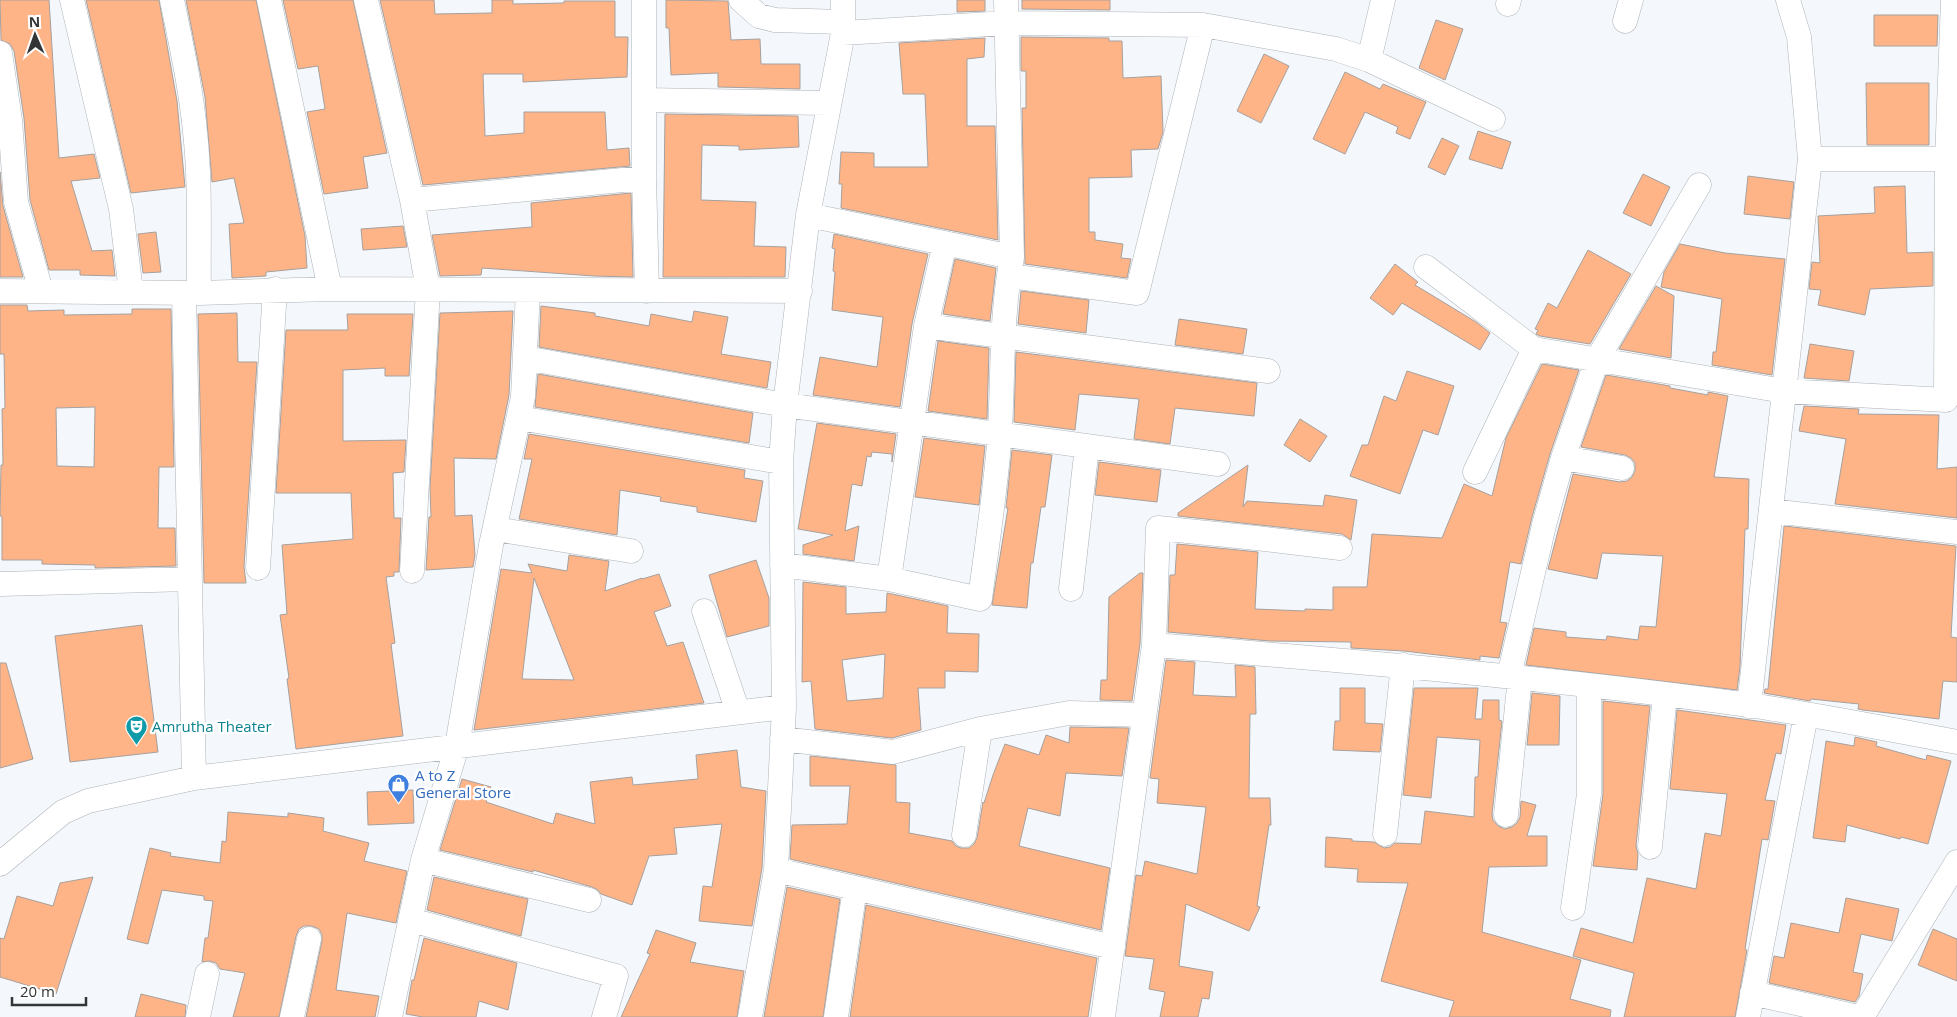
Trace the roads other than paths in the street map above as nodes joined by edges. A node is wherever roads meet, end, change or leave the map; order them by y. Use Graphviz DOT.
graph roads {
  1 [pos="72,0"];
  2 [pos="172,0"];
  3 [pos="269,0"];
  4 [pos="366,0"];
  5 [pos="644,0"];
  6 [pos="741,0"];
  7 [pos="1383,0"];
  8 [pos="1788,0"];
  9 [pos="1953,0"];
  10 [pos="1006,11"];
  11 [pos="843,18"];
  12 [pos="1203,25"];
  13 [pos="0,53"];
  14 [pos="1369,60"];
  15 [pos="644,100"];
  16 [pos="829,103"];
  17 [pos="1493,119"];
  18 [pos="1810,160"];
  19 [pos="1952,160"];
  20 [pos="644,178"];
  21 [pos="1699,185"];
  22 [pos="412,200"];
  23 [pos="808,214"];
  24 [pos="945,243"];
  25 [pos="1011,266"];
  26 [pos="1426,267"];
  27 [pos="330,288"];
  28 [pos="275,289"];
  29 [pos="428,289"];
  30 [pos="528,290"];
  31 [pos="0,291"];
  32 [pos="41,291"];
  33 [pos="647,291"];
  34 [pos="800,291"];
  35 [pos="131,292"];
  36 [pos="192,293"];
  37 [pos="926,326"];
  38 [pos="1004,337"];
  39 [pos="1534,348"];
  40 [pos="525,358"];
  41 [pos="1597,360"];
  42 [pos="1268,371"];
  43 [pos="1784,391"];
  44 [pos="785,404"];
  45 [pos="519,418"];
  46 [pos="913,422"];
  47 [pos="1000,434"];
  48 [pos="1087,446"];
  49 [pos="1563,458"];
  50 [pos="781,462"];
  51 [pos="1218,464"];
  52 [pos="1622,468"];
  53 [pos="1475,472"];
  54 [pos="1772,511"];
  55 [pos="495,528"];
  56 [pos="1957,532"];
  57 [pos="1340,548"];
  58 [pos="631,551"];
  59 [pos="782,565"];
  60 [pos="258,568"];
  61 [pos="412,571"];
  62 [pos="190,579"];
  63 [pos="889,580"];
  64 [pos="0,584"];
  65 [pos="1072,589"];
  66 [pos="704,610"];
  67 [pos="1154,645"];
  68 [pos="1402,665"];
  69 [pos="1514,677"];
  70 [pos="1589,686"];
  71 [pos="1665,695"];
  72 [pos="1749,706"];
  73 [pos="784,707"];
  74 [pos="738,712"];
  75 [pos="1144,715"];
  76 [pos="1806,715"];
  77 [pos="980,729"];
  78 [pos="782,739"];
  79 [pos="1957,742"];
  80 [pos="457,746"];
  81 [pos="194,778"];
  82 [pos="1506,815"];
  83 [pos="964,834"];
  84 [pos="1385,834"];
  85 [pos="1650,847"];
  86 [pos="423,860"];
  87 [pos="1957,862"];
  88 [pos="0,864"];
  89 [pos="776,870"];
  90 [pos="855,888"];
  91 [pos="589,900"];
  92 [pos="1573,908"];
  93 [pos="410,920"];
  94 [pos="309,939"];
  95 [pos="1113,947"];
  96 [pos="208,974"];
  97 [pos="1752,993"];
  98 [pos="198,1017"];
  99 [pos="292,1017"];
  100 [pos="390,1017"];
  101 [pos="604,1017"];
  102 [pos="750,1017"];
  103 [pos="836,1017"];
  104 [pos="1103,1017"];
  105 [pos="1748,1017"];
  106 [pos="1858,1017"];
  107 [pos="1862,1017"];
  1 -- 35 [label="street"];
  2 -- 36 [label="street"];
  3 -- 27 [label="street"];
  4 -- 22 [label="street"];
  5 -- 15 [label="street"];
  6 -- 11 [label="street"];
  7 -- 14 [label="street"];
  8 -- 18 [label="street"];
  9 -- 19 [label="street"];
  10 -- 11 [label="street"];
  10 -- 12 [label="street"];
  10 -- 25 [label="street"];
  11 -- 16 [label="street"];
  12 -- 14 [label="street"];
  12 -- 25 [label="street"];
  13 -- 32 [label="street"];
  14 -- 17 [label="street"];
  15 -- 16 [label="street"];
  15 -- 20 [label="street"];
  16 -- 23 [label="street"];
  18 -- 19 [label="street"];
  18 -- 43 [label="street"];
  19 -- 43 [label="street"];
  20 -- 22 [label="street"];
  20 -- 33 [label="street"];
  21 -- 41 [label="street"];
  22 -- 29 [label="street"];
  23 -- 24 [label="street"];
  23 -- 34 [label="street"];
  24 -- 25 [label="street"];
  24 -- 37 [label="street"];
  25 -- 38 [label="street"];
  26 -- 39 [label="street"];
  27 -- 28 [label="street"];
  27 -- 29 [label="street"];
  28 -- 36 [label="street"];
  28 -- 60 [label="street"];
  29 -- 30 [label="street"];
  29 -- 61 [label="street"];
  30 -- 33 [label="street"];
  30 -- 40 [label="street"];
  31 -- 32 [label="street"];
  32 -- 35 [label="street"];
  33 -- 34 [label="street"];
  34 -- 44 [label="street"];
  35 -- 36 [label="street"];
  36 -- 62 [label="street"];
  37 -- 38 [label="street"];
  37 -- 46 [label="street"];
  38 -- 42 [label="street"];
  38 -- 47 [label="street"];
  39 -- 41 [label="street"];
  39 -- 53 [label="street"];
  40 -- 44 [label="street"];
  40 -- 45 [label="street"];
  41 -- 43 [label="street"];
  41 -- 49 [label="street"];
  43 -- 54 [label="street"];
  44 -- 46 [label="street"];
  44 -- 50 [label="street"];
  45 -- 50 [label="street"];
  45 -- 55 [label="street"];
  46 -- 47 [label="street"];
  46 -- 63 [label="street"];
  47 -- 48 [label="street"];
  47 -- 63 [label="street"];
  48 -- 51 [label="street"];
  48 -- 65 [label="street"];
  49 -- 52 [label="street"];
  49 -- 69 [label="street"];
  50 -- 59 [label="street"];
  54 -- 56 [label="street"];
  54 -- 72 [label="street"];
  55 -- 58 [label="street"];
  55 -- 80 [label="street"];
  57 -- 67 [label="street"];
  59 -- 63 [label="street"];
  59 -- 73 [label="street"];
  62 -- 64 [label="street"];
  62 -- 81 [label="street"];
  66 -- 74 [label="street"];
  67 -- 68 [label="street"];
  67 -- 75 [label="street"];
  68 -- 69 [label="street"];
  68 -- 84 [label="street"];
  69 -- 70 [label="street"];
  69 -- 82 [label="street"];
  70 -- 71 [label="street"];
  70 -- 92 [label="street"];
  71 -- 72 [label="street"];
  71 -- 85 [label="street"];
  72 -- 76 [label="street"];
  73 -- 74 [label="street"];
  73 -- 78 [label="street"];
  74 -- 80 [label="street"];
  75 -- 77 [label="street"];
  75 -- 95 [label="street"];
  76 -- 79 [label="street"];
  76 -- 97 [label="street"];
  77 -- 78 [label="street"];
  77 -- 83 [label="street"];
  78 -- 89 [label="street"];
  80 -- 81 [label="street"];
  80 -- 86 [label="street"];
  81 -- 88 [label="street"];
  86 -- 91 [label="street"];
  86 -- 93 [label="street"];
  87 -- 107 [label="street"];
  89 -- 90 [label="street"];
  89 -- 102 [label="street"];
  90 -- 95 [label="street"];
  90 -- 103 [label="street"];
  93 -- 100 [label="street"];
  93 -- 101 [label="street"];
  94 -- 99 [label="street"];
  95 -- 104 [label="street"];
  96 -- 98 [label="street"];
  97 -- 105 [label="street"];
  97 -- 106 [label="street"];
}
